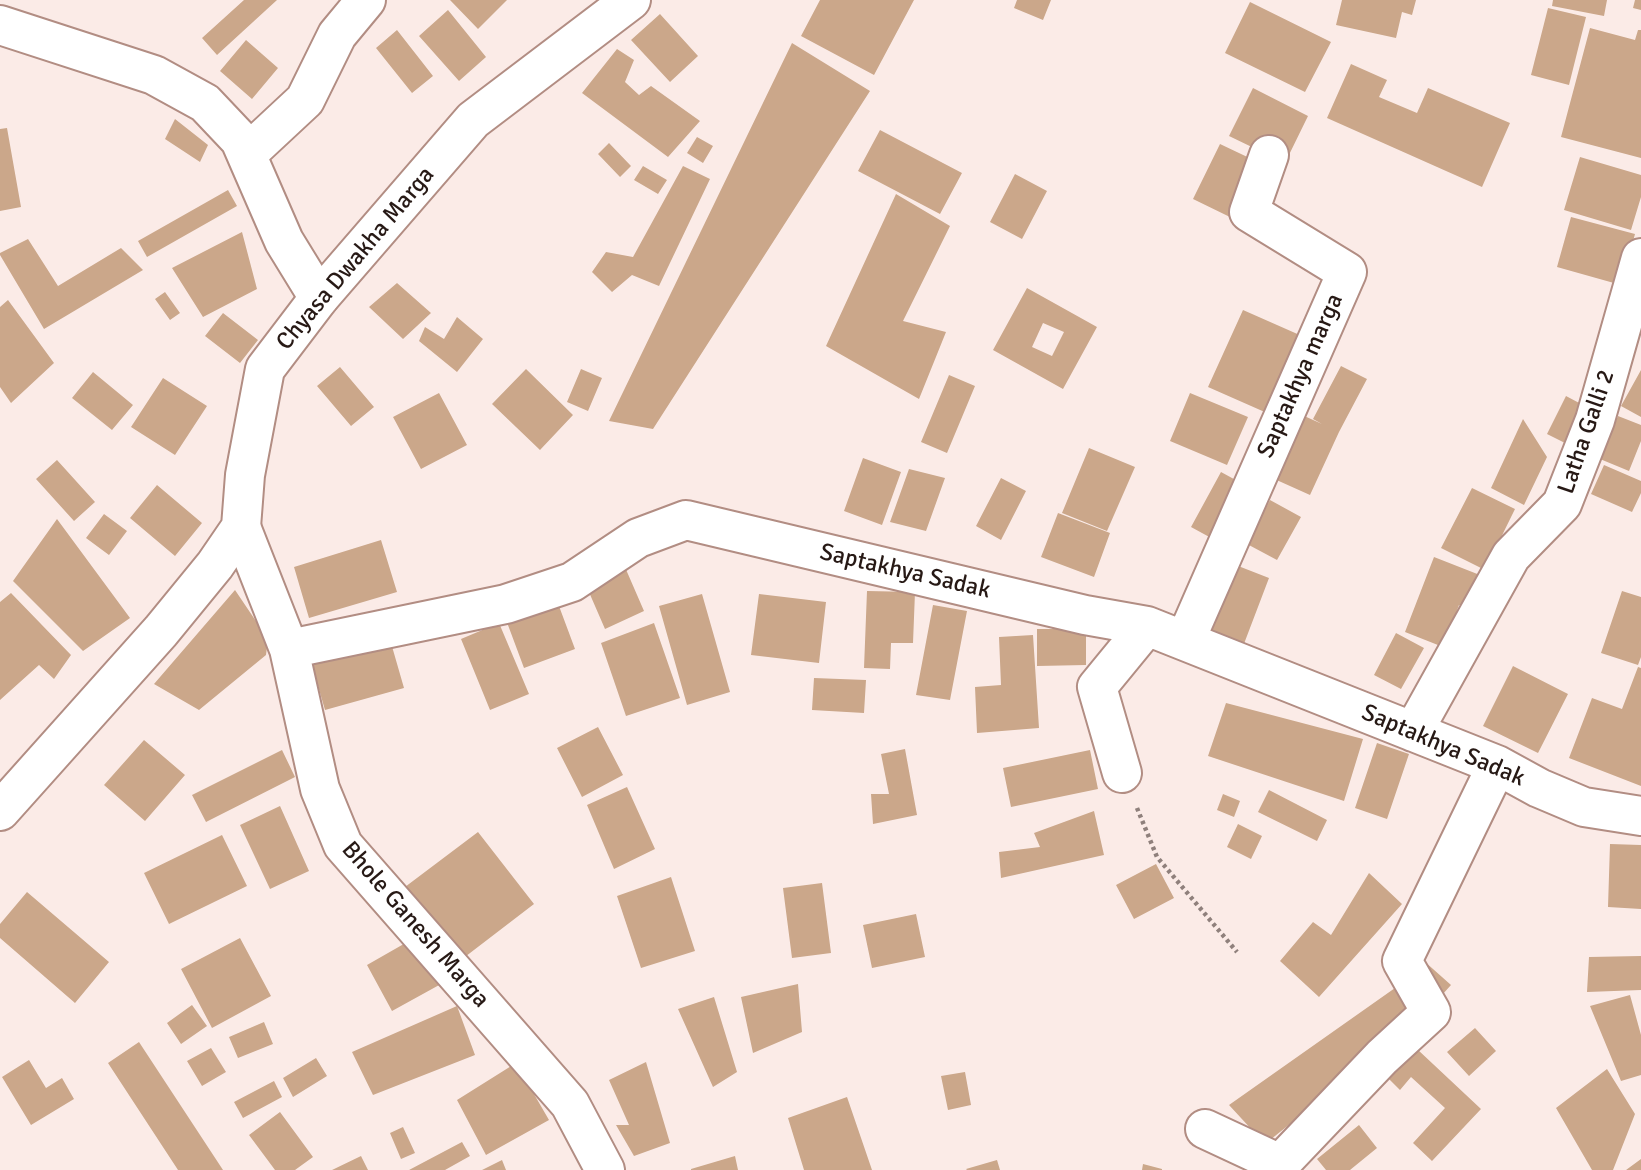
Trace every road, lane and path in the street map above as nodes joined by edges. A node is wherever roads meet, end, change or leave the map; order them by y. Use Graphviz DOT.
graph roads {
  1 [pos="366,0"];
  2 [pos="631,0"];
  3 [pos="0,24"];
  4 [pos="247,154"];
  5 [pos="1269,155"];
  6 [pos="1641,258"];
  7 [pos="319,298"];
  8 [pos="241,527"];
  9 [pos="1147,626"];
  10 [pos="1185,641"];
  11 [pos="289,649"];
  12 [pos="1413,732"];
  13 [pos="1497,765"];
  14 [pos="1122,773"];
  15 [pos="0,811"];
  16 [pos="1641,816"];
  17 [pos="1237,952"];
  18 [pos="1205,1129"];
  19 [pos="605,1170"];
  1 -- 4 [label="street"];
  2 -- 7 [label="street, Chyasa Dwakha Marga"];
  3 -- 4 [label="street"];
  4 -- 7 [label="street"];
  5 -- 10 [label="street, Saptakhya marga"];
  6 -- 12 [label="street, Latha Galli 2"];
  7 -- 8 [label="street, Chyasa Dwakha Marga"];
  8 -- 11 [label="street"];
  8 -- 15 [label="street, Chyasa Dwakha Marga"];
  9 -- 10 [label="street, Saptakhya Sadak"];
  9 -- 11 [label="street, Saptakhya Sadak"];
  9 -- 14 [label="street"];
  10 -- 12 [label="street, Saptakhya Sadak"];
  11 -- 19 [label="street, Bhole Ganesh Marga"];
  12 -- 13 [label="street, Saptakhya Sadak"];
  13 -- 16 [label="street, Saptakhya Sadak"];
  13 -- 18 [label="street"];
  14 -- 17 [label="path"];
}
